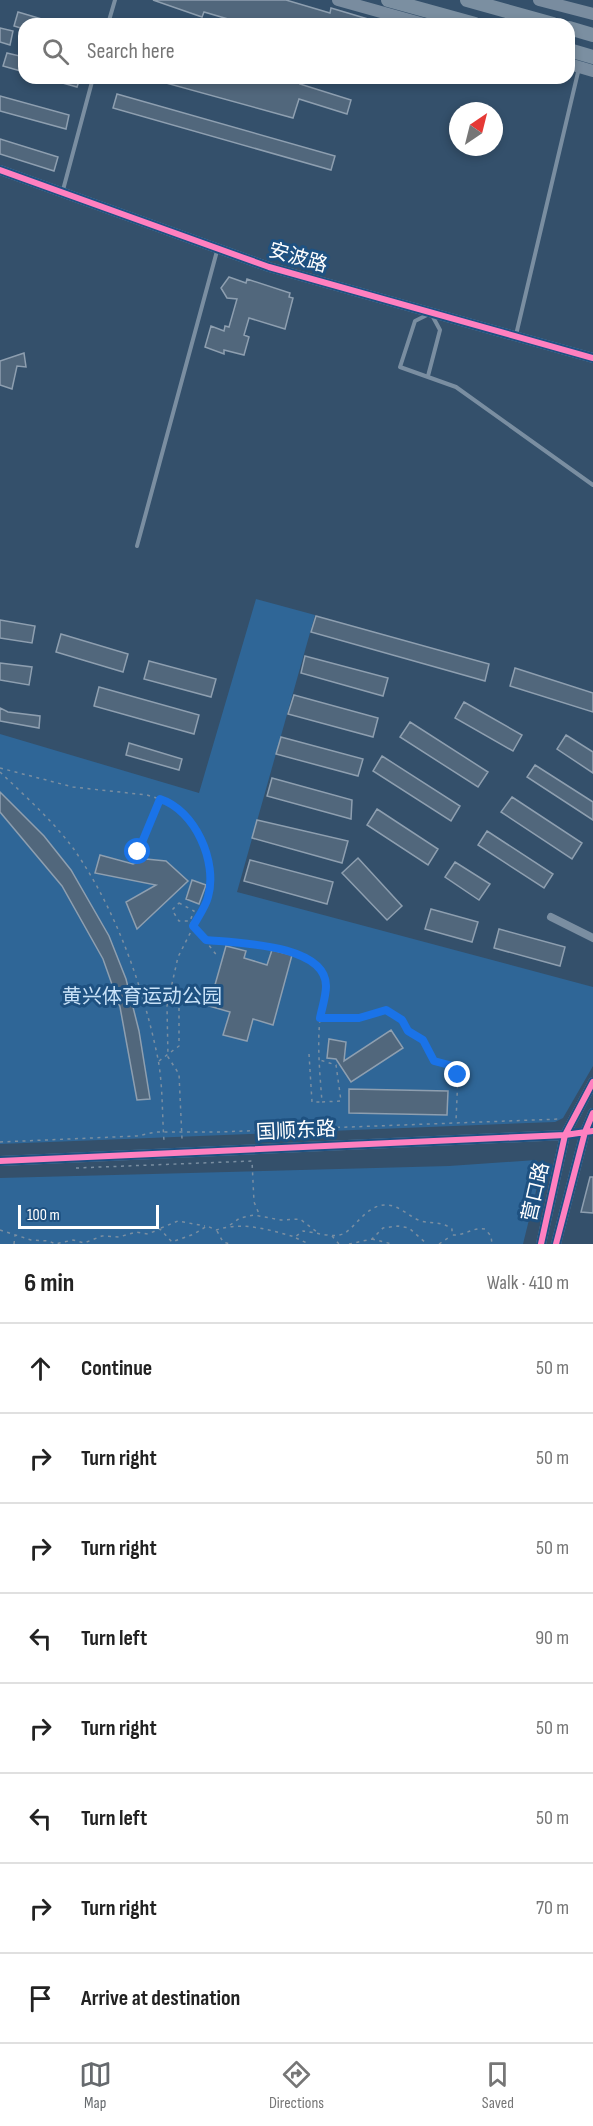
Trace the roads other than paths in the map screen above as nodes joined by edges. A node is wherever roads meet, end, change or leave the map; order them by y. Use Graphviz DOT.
graph roads {
  1 [pos="115,0"];
  2 [pos="338,0"];
  3 [pos="388,0"];
  4 [pos="467,0"];
  5 [pos="539,0"];
  6 [pos="593,14"];
  7 [pos="110,18"];
  8 [pos="402,18"];
  9 [pos="453,18"];
  10 [pos="532,18"];
  11 [pos="575,30"];
  12 [pos="593,35"];
  13 [pos="575,52"];
  14 [pos="593,57"];
  15 [pos="575,66"];
  16 [pos="593,71"];
  17 [pos="91,84"];
  18 [pos="570,84"];
  19 [pos="1,172"];
  20 [pos="62,192"];
  21 [pos="218,250"];
  22 [pos="431,312"];
  23 [pos="515,336"];
  24 [pos="593,358"];
  25 [pos="428,376"];
  26 [pos="593,485"];
  27 [pos="137,546"];
  28 [pos="551,917"];
  29 [pos="593,938"];
  30 [pos="593,1082"];
  31 [pos="593,1113"];
  32 [pos="589,1131"];
  33 [pos="566,1135"];
  34 [pos="0,1161"];
  35 [pos="541,1244"];
  36 [pos="556,1244"];
  1 -- 7 [label="lane"];
  2 -- 8 [label="main road"];
  3 -- 9 [label="highway"];
  4 -- 10 [label="highway"];
  5 -- 6 [label="main road"];
  11 -- 12 [label="highway"];
  13 -- 14 [label="highway"];
  15 -- 16 [label="main road"];
  17 -- 20 [label="lane"];
  18 -- 23 [label="lane"];
  19 -- 20 [label="street, 安波路"];
  20 -- 21 [label="street, 安波路"];
  21 -- 22 [label="street, 安波路"];
  21 -- 27 [label="lane"];
  22 -- 23 [label="street, 安波路"];
  22 -- 25 [label="lane"];
  22 -- 25 [label="lane"];
  23 -- 24 [label="street, 安波路"];
  25 -- 26 [label="lane"];
  28 -- 29 [label="street"];
  30 -- 33 [label="street, 营口路"];
  31 -- 32 [label="street, 营口路"];
  32 -- 33 [label="street, 国顺东路"];
  32 -- 36 [label="street, 营口路"];
  33 -- 34 [label="street, 国顺东路"];
  33 -- 35 [label="street, 营口路"];
}
